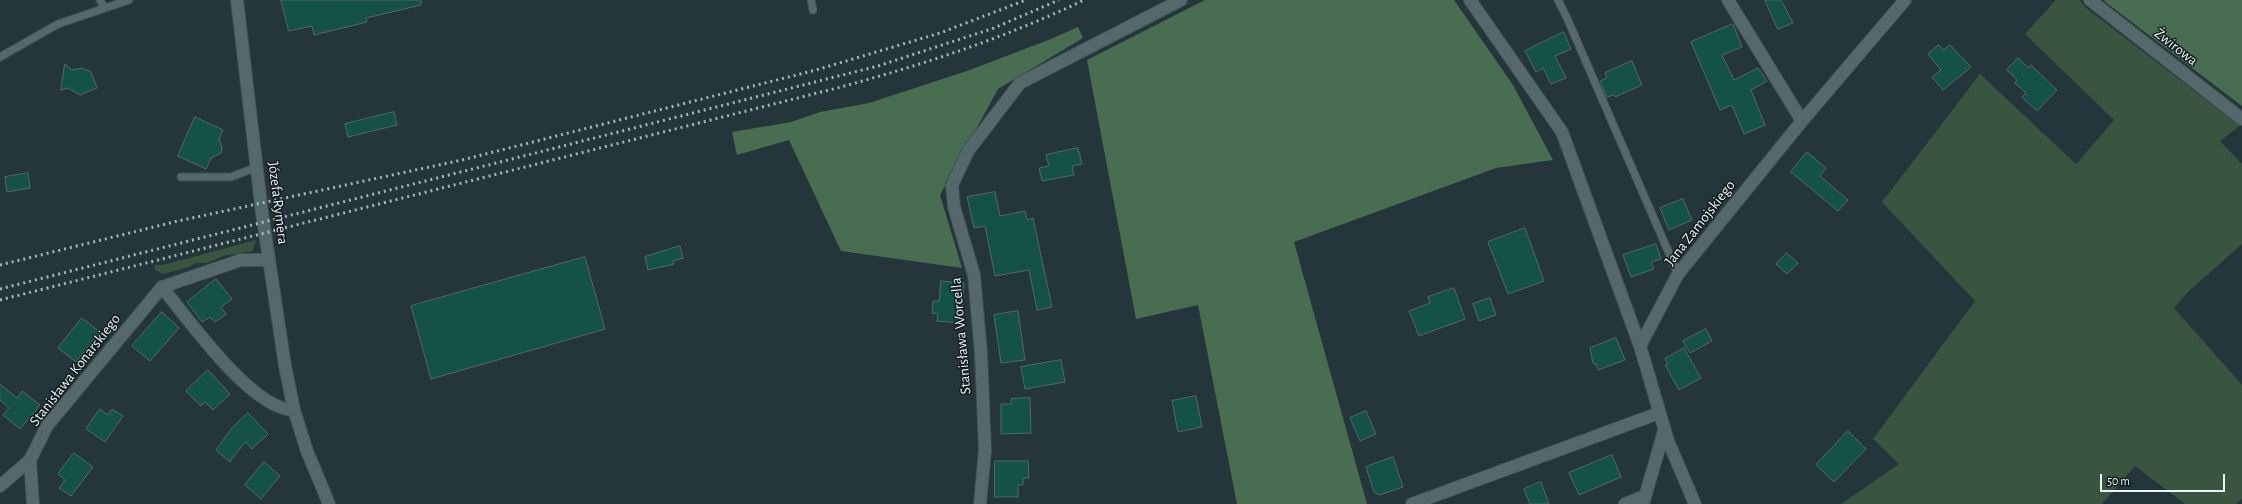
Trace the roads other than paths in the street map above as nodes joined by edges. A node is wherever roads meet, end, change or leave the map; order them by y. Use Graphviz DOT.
graph roads {
  1 [pos="100,0"];
  2 [pos="129,0"];
  3 [pos="237,0"];
  4 [pos="811,0"];
  5 [pos="1181,0"];
  6 [pos="1470,0"];
  7 [pos="1558,0"];
  8 [pos="1728,0"];
  9 [pos="1905,0"];
  10 [pos="2090,0"];
  11 [pos="104,7"];
  12 [pos="813,10"];
  13 [pos="0,57"];
  14 [pos="2242,119"];
  15 [pos="1802,121"];
  16 [pos="257,167"];
  17 [pos="181,177"];
  18 [pos="269,260"];
  19 [pos="1678,274"];
  20 [pos="162,287"];
  21 [pos="1640,346"];
  22 [pos="294,410"];
  23 [pos="1659,413"];
  24 [pos="1664,431"];
  25 [pos="30,460"];
  26 [pos="0,486"];
  27 [pos="1644,500"];
  28 [pos="33,504"];
  29 [pos="329,504"];
  30 [pos="980,504"];
  31 [pos="1412,504"];
  32 [pos="1625,504"];
  33 [pos="1695,504"];
  1 -- 11 [label="lane"];
  2 -- 11 [label="lane"];
  3 -- 16 [label="street, Józefa Rymera"];
  4 -- 12 [label="lane"];
  5 -- 30 [label="street, Stanisława Worcella"];
  6 -- 21 [label="street"];
  7 -- 19 [label="lane"];
  8 -- 15 [label="street"];
  9 -- 15 [label="street, Jana Zamojskiego"];
  10 -- 14 [label="street, Żwirowa"];
  11 -- 13 [label="lane"];
  15 -- 19 [label="street, Jana Zamojskiego"];
  16 -- 17 [label="lane"];
  16 -- 18 [label="street, Józefa Rymera"];
  18 -- 20 [label="street"];
  18 -- 22 [label="street, Józefa Rymera"];
  19 -- 21 [label="street, Jana Zamojskiego"];
  20 -- 22 [label="street"];
  20 -- 25 [label="street, Stanisława Konarskiego"];
  21 -- 23 [label="street"];
  22 -- 29 [label="street"];
  23 -- 24 [label="street"];
  23 -- 31 [label="street"];
  24 -- 27 [label="street"];
  24 -- 33 [label="street"];
  25 -- 26 [label="street"];
  25 -- 28 [label="street"];
  27 -- 32 [label="street"];
}
